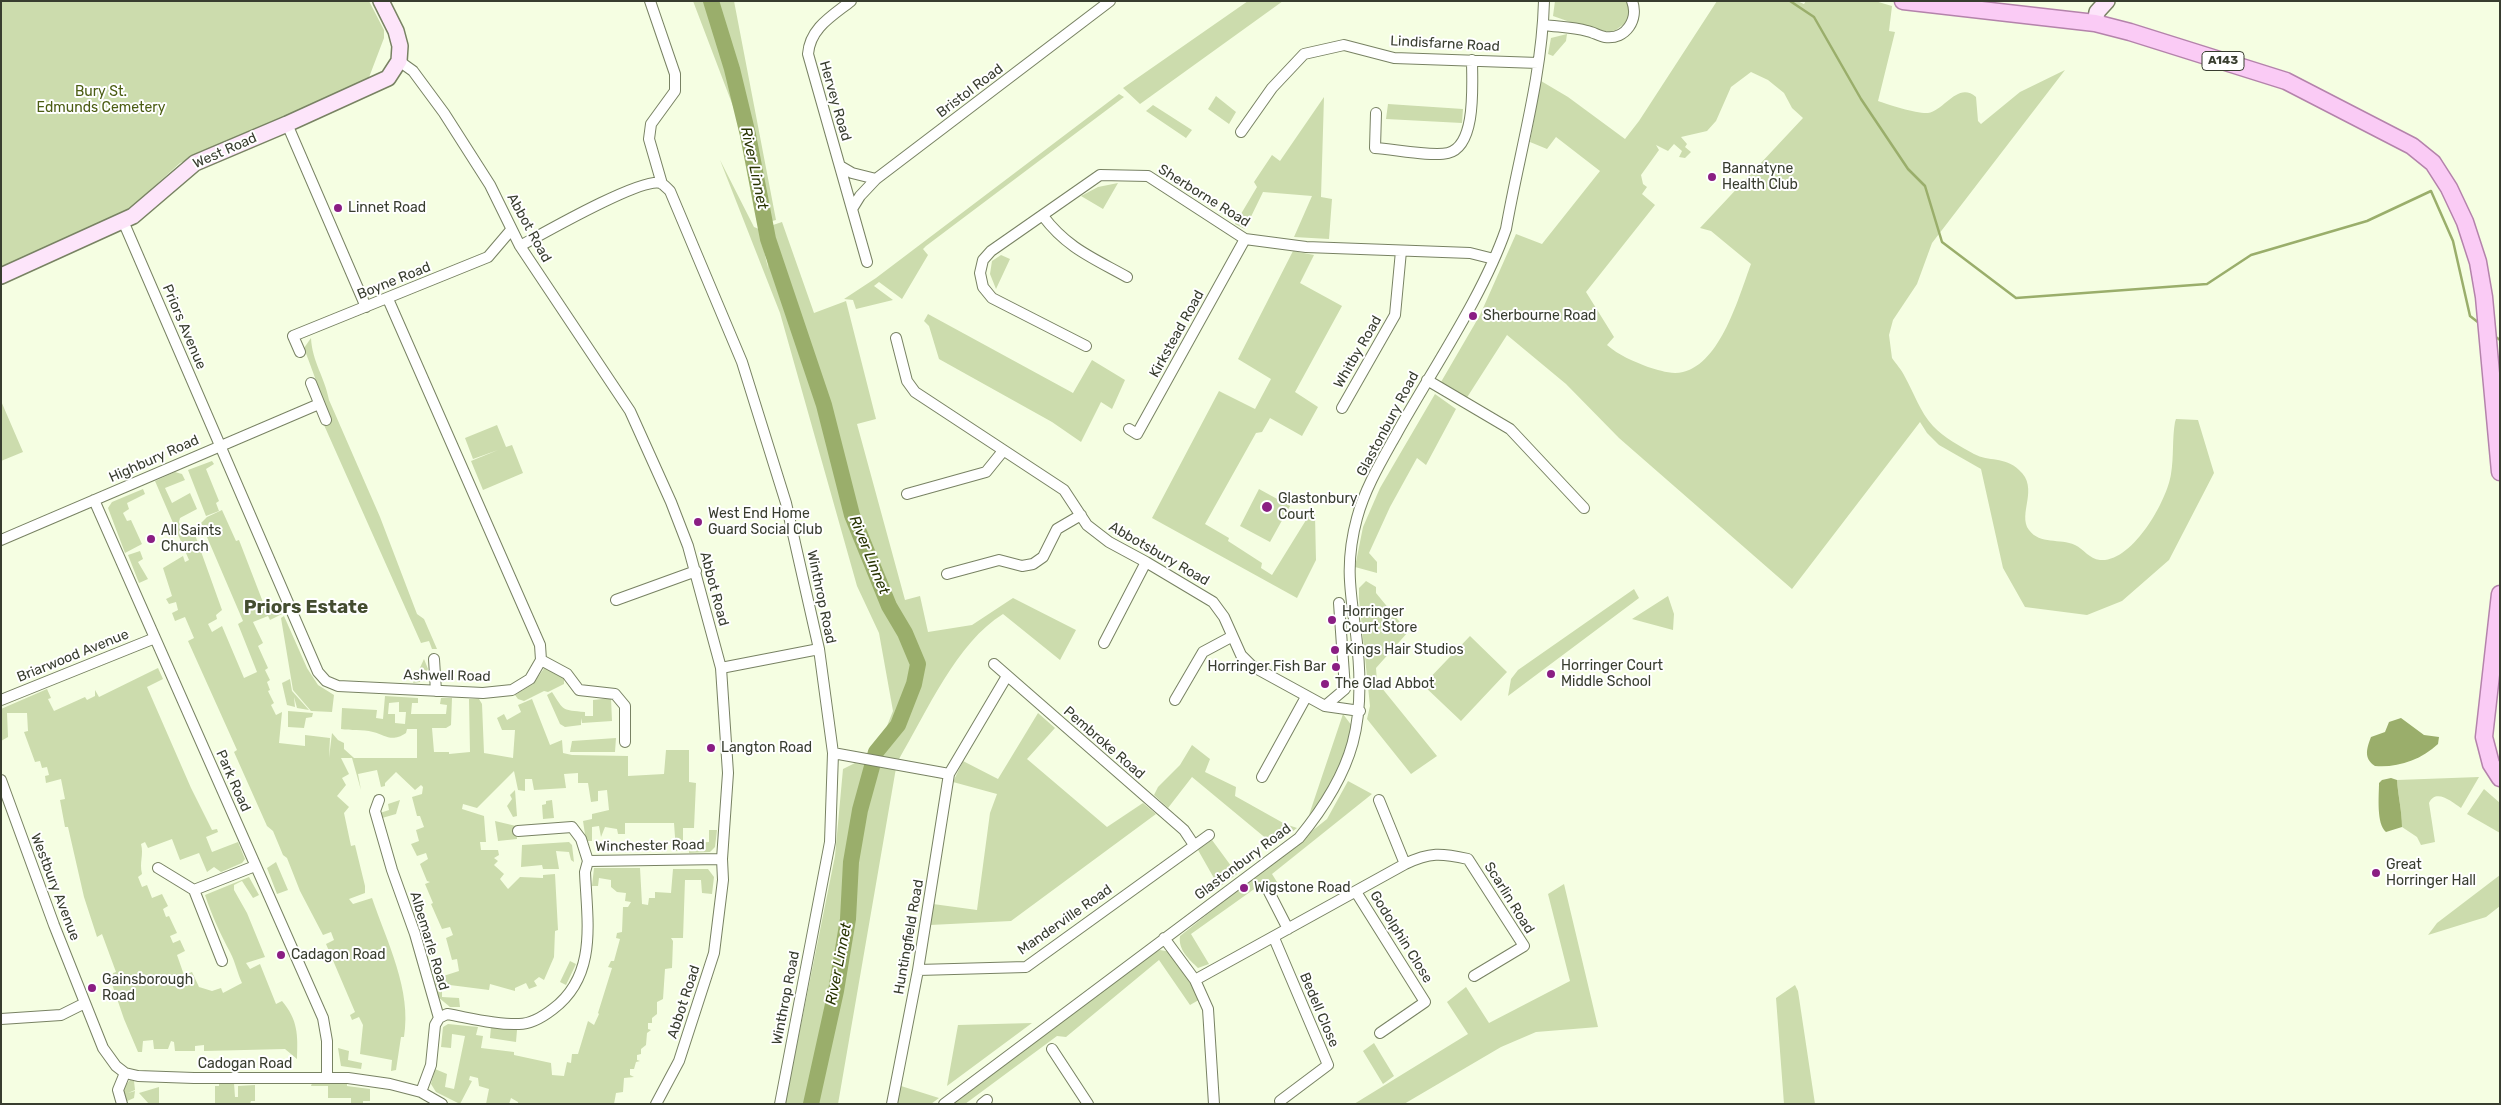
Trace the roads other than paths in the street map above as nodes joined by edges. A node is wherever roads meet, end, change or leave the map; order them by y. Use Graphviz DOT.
graph roads {
  1 [pos="381,1"];
  2 [pos="650,1"];
  3 [pos="851,1"];
  4 [pos="1110,1"];
  5 [pos="1544,1"];
  6 [pos="1632,1"];
  7 [pos="1903,1"];
  8 [pos="2104,2"];
  9 [pos="2095,23"];
  10 [pos="1544,25"];
  11 [pos="1472,60"];
  12 [pos="399,61"];
  13 [pos="1538,63"];
  14 [pos="1376,113"];
  15 [pos="287,124"];
  16 [pos="1241,132"];
  17 [pos="840,166"];
  18 [pos="876,180"];
  19 [pos="662,184"];
  20 [pos="852,209"];
  21 [pos="1043,216"];
  22 [pos="123,221"];
  23 [pos="511,230"];
  24 [pos="1245,239"];
  25 [pos="520,246"];
  26 [pos="1401,250"];
  27 [pos="1494,260"];
  28 [pos="867,262"];
  29 [pos="1,276"];
  30 [pos="1127,277"];
  31 [pos="388,299"];
  32 [pos="366,307"];
  33 [pos="896,338"];
  34 [pos="1086,346"];
  35 [pos="300,352"];
  36 [pos="1427,380"];
  37 [pos="311,383"];
  38 [pos="319,404"];
  39 [pos="1342,408"];
  40 [pos="326,420"];
  41 [pos="1129,430"];
  42 [pos="220,444"];
  43 [pos="1003,452"];
  44 [pos="2500,472"];
  45 [pos="907,494"];
  46 [pos="94,500"];
  47 [pos="1584,508"];
  48 [pos="1081,515"];
  49 [pos="1,540"];
  50 [pos="1146,562"];
  51 [pos="696,571"];
  52 [pos="947,574"];
  53 [pos="2500,594"];
  54 [pos="616,600"];
  55 [pos="1339,603"];
  56 [pos="1231,637"];
  57 [pos="155,638"];
  58 [pos="1104,643"];
  59 [pos="819,649"];
  60 [pos="434,659"];
  61 [pos="541,660"];
  62 [pos="994,664"];
  63 [pos="721,668"];
  64 [pos="1007,676"];
  65 [pos="436,691"];
  66 [pos="1306,697"];
  67 [pos="1,700"];
  68 [pos="1175,700"];
  69 [pos="1325,706"];
  70 [pos="1360,711"];
  71 [pos="626,742"];
  72 [pos="832,753"];
  73 [pos="949,774"];
  74 [pos="1262,777"];
  75 [pos="2500,778"];
  76 [pos="1,780"];
  77 [pos="379,800"];
  78 [pos="1379,800"];
  79 [pos="518,831"];
  80 [pos="1209,835"];
  81 [pos="1194,845"];
  82 [pos="722,859"];
  83 [pos="588,861"];
  84 [pos="1405,864"];
  85 [pos="255,866"];
  86 [pos="158,868"];
  87 [pos="194,890"];
  88 [pos="1271,890"];
  89 [pos="1356,892"];
  90 [pos="1288,929"];
  91 [pos="1164,938"];
  92 [pos="1274,938"];
  93 [pos="222,961"];
  94 [pos="918,970"];
  95 [pos="1474,976"];
  96 [pos="1195,980"];
  97 [pos="85,1003"];
  98 [pos="439,1018"];
  99 [pos="1,1019"];
  100 [pos="1380,1033"];
  101 [pos="1052,1050"];
  102 [pos="125,1073"];
  103 [pos="327,1078"];
  104 [pos="421,1092"];
  105 [pos="1280,1101"];
  106 [pos="122,1104"];
  107 [pos="442,1104"];
  108 [pos="656,1104"];
  109 [pos="780,1104"];
  110 [pos="892,1104"];
  111 [pos="944,1104"];
  112 [pos="1088,1104"];
  113 [pos="1214,1104"];
  1 -- 12 [label="street"];
  2 -- 19 [label="street, Winthrop Road"];
  3 -- 17 [label="street, Hervey Road"];
  4 -- 18 [label="street, Bristol Road"];
  5 -- 10 [label="street, Glastonbury Road"];
  6 -- 10 [label="street"];
  7 -- 9 [label="main road, A143"];
  8 -- 9 [label="street"];
  9 -- 44 [label="main road, A143"];
  10 -- 13 [label="street, Glastonbury Road"];
  11 -- 13 [label="street, Lindisfarne Road"];
  11 -- 14 [label="street"];
  11 -- 16 [label="street, Lindisfarne Road"];
  12 -- 15 [label="street, West Road"];
  12 -- 23 [label="street, Abbot Road"];
  13 -- 27 [label="street, Glastonbury Road"];
  15 -- 22 [label="street, West Road"];
  15 -- 32 [label="street"];
  17 -- 18 [label="street"];
  17 -- 20 [label="street, Hervey Road"];
  18 -- 20 [label="street, Bristol Road"];
  19 -- 25 [label="street"];
  19 -- 59 [label="street, Winthrop Road"];
  20 -- 28 [label="street, Hervey Road"];
  21 -- 24 [label="street, Sherborne Road"];
  21 -- 30 [label="street"];
  21 -- 34 [label="street, Sherborne Road"];
  22 -- 29 [label="street, West Road"];
  22 -- 42 [label="street, Priors Avenue"];
  23 -- 25 [label="street, Abbot Road"];
  23 -- 31 [label="street, Boyne Road"];
  24 -- 26 [label="street, Sherborne Road"];
  24 -- 41 [label="street, Kirkstead Road"];
  25 -- 51 [label="street, Abbot Road"];
  26 -- 27 [label="street, Sherborne Road"];
  26 -- 39 [label="street, Whitby Road"];
  27 -- 36 [label="street, Glastonbury Road"];
  31 -- 32 [label="street, Boyne Road"];
  31 -- 61 [label="street"];
  32 -- 35 [label="street, Boyne Road"];
  33 -- 43 [label="street, Abbotsbury Road"];
  36 -- 47 [label="street"];
  36 -- 70 [label="street, Glastonbury Road"];
  37 -- 38 [label="street"];
  38 -- 40 [label="street"];
  38 -- 42 [label="street, Highbury Road"];
  42 -- 46 [label="street, Highbury Road"];
  42 -- 65 [label="street, Ashwell Road"];
  43 -- 45 [label="street"];
  43 -- 48 [label="street, Abbotsbury Road"];
  46 -- 49 [label="street, Highbury Road"];
  46 -- 57 [label="street, Park Road"];
  48 -- 50 [label="street, Abbotsbury Road"];
  48 -- 52 [label="street"];
  50 -- 56 [label="street, Abbotsbury Road"];
  50 -- 58 [label="street"];
  51 -- 54 [label="street"];
  51 -- 63 [label="street, Abbot Road"];
  53 -- 75 [label="main road"];
  55 -- 69 [label="street"];
  56 -- 66 [label="street, Abbotsbury Road"];
  56 -- 68 [label="street"];
  57 -- 67 [label="street, Briarwood Avenue"];
  57 -- 85 [label="street, Park Road"];
  59 -- 63 [label="street"];
  59 -- 72 [label="street, Winthrop Road"];
  60 -- 65 [label="street"];
  61 -- 65 [label="street, Ashwell Road"];
  61 -- 71 [label="street"];
  62 -- 64 [label="street, Pembroke Road"];
  63 -- 82 [label="street, Abbot Road"];
  64 -- 73 [label="street, Huntingfield Road"];
  64 -- 81 [label="street, Pembroke Road"];
  66 -- 69 [label="street, Abbotsbury Road"];
  66 -- 74 [label="street"];
  69 -- 70 [label="street, Abbotsbury Road"];
  70 -- 91 [label="street, Glastonbury Road"];
  72 -- 73 [label="street"];
  72 -- 109 [label="street, Winthrop Road"];
  73 -- 94 [label="street, Huntingfield Road"];
  76 -- 97 [label="street, Westbury Avenue"];
  77 -- 98 [label="street, Albemarle Road"];
  78 -- 84 [label="street"];
  79 -- 83 [label="street"];
  80 -- 81 [label="street, Manderville Road"];
  81 -- 94 [label="street, Manderville Road"];
  82 -- 83 [label="street, Winchester Road"];
  82 -- 108 [label="street, Abbot Road"];
  83 -- 98 [label="street, Winchester Road"];
  84 -- 89 [label="street, Scarlin Road"];
  84 -- 95 [label="street, Scarlin Road"];
  85 -- 87 [label="street"];
  85 -- 103 [label="street, Park Road"];
  86 -- 87 [label="street"];
  87 -- 93 [label="street"];
  88 -- 90 [label="street"];
  89 -- 90 [label="street, Scarlin Road"];
  89 -- 100 [label="street, Godolphin Close"];
  90 -- 92 [label="street, Scarlin Road"];
  91 -- 96 [label="street"];
  91 -- 111 [label="street, Glastonbury Road"];
  92 -- 96 [label="street, Scarlin Road"];
  92 -- 105 [label="street, Bedell Close"];
  94 -- 110 [label="street, Huntingfield Road"];
  96 -- 113 [label="street"];
  97 -- 99 [label="street"];
  97 -- 102 [label="street"];
  98 -- 104 [label="street, Albemarle Road"];
  101 -- 112 [label="street"];
  102 -- 103 [label="street, Cadogan Road"];
  102 -- 106 [label="street"];
  103 -- 104 [label="street, Cadogan Road"];
  104 -- 107 [label="street, Cadogan Road"];
}
